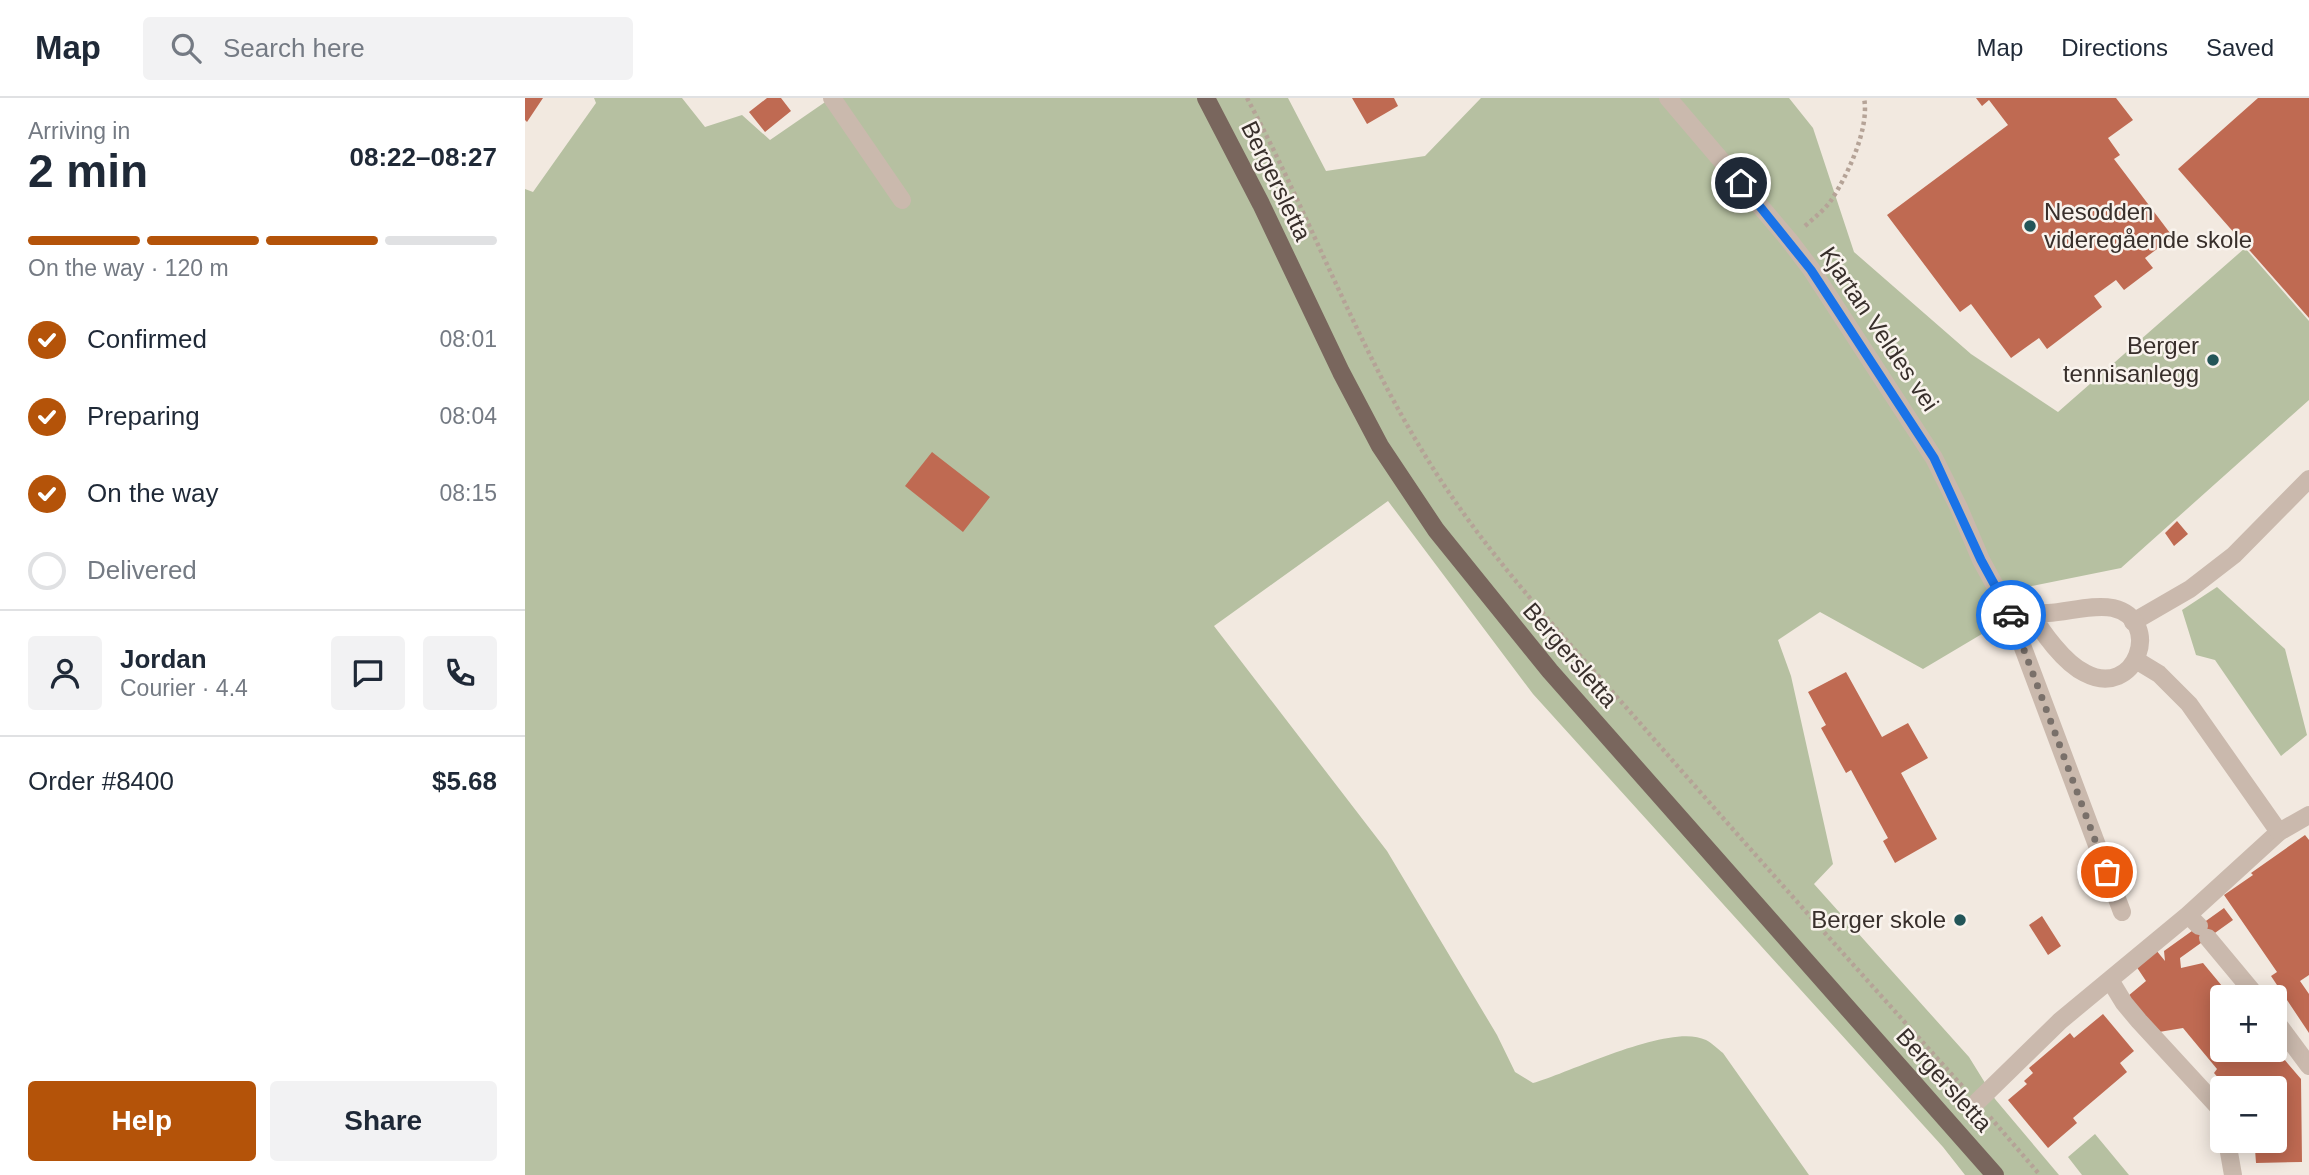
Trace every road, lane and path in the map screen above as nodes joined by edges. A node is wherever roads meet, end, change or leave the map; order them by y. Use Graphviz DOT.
graph roads {
  1 [pos="832,98"];
  2 [pos="1206,98"];
  3 [pos="1247,98"];
  4 [pos="1668,98"];
  5 [pos="1864,98"];
  6 [pos="902,200"];
  7 [pos="1789,240"];
  8 [pos="2309,479"];
  9 [pos="2010,612"];
  10 [pos="2031,613"];
  11 [pos="2133,622"];
  12 [pos="2136,660"];
  13 [pos="2309,815"];
  14 [pos="2279,832"];
  15 [pos="2122,912"];
  16 [pos="2198,926"];
  17 [pos="2110,980"];
  18 [pos="2247,985"];
  19 [pos="2287,1036"];
  20 [pos="2309,1066"];
  21 [pos="2210,1098"];
  22 [pos="1977,1102"];
  23 [pos="2229,1153"];
  24 [pos="1995,1175"];
  25 [pos="2039,1175"];
  26 [pos="2233,1175"];
  1 -- 6 [label="street"];
  2 -- 24 [label="main road, Bergersletta"];
  3 -- 22 [label="path"];
  4 -- 7 [label="street, Kjartan Veldes vei"];
  5 -- 7 [label="path"];
  7 -- 9 [label="street, Kjartan Veldes vei"];
  8 -- 11 [label="street"];
  9 -- 10 [label="street"];
  9 -- 15 [label="street, Kjartan Veldes vei"];
  10 -- 11 [label="street"];
  10 -- 12 [label="street"];
  11 -- 12 [label="street"];
  12 -- 14 [label="street"];
  13 -- 14 [label="street"];
  14 -- 16 [label="street"];
  16 -- 17 [label="street"];
  16 -- 18 [label="street"];
  17 -- 21 [label="street"];
  17 -- 22 [label="street"];
  19 -- 20 [label="street"];
  22 -- 25 [label="path"];
  23 -- 26 [label="street"];
}
